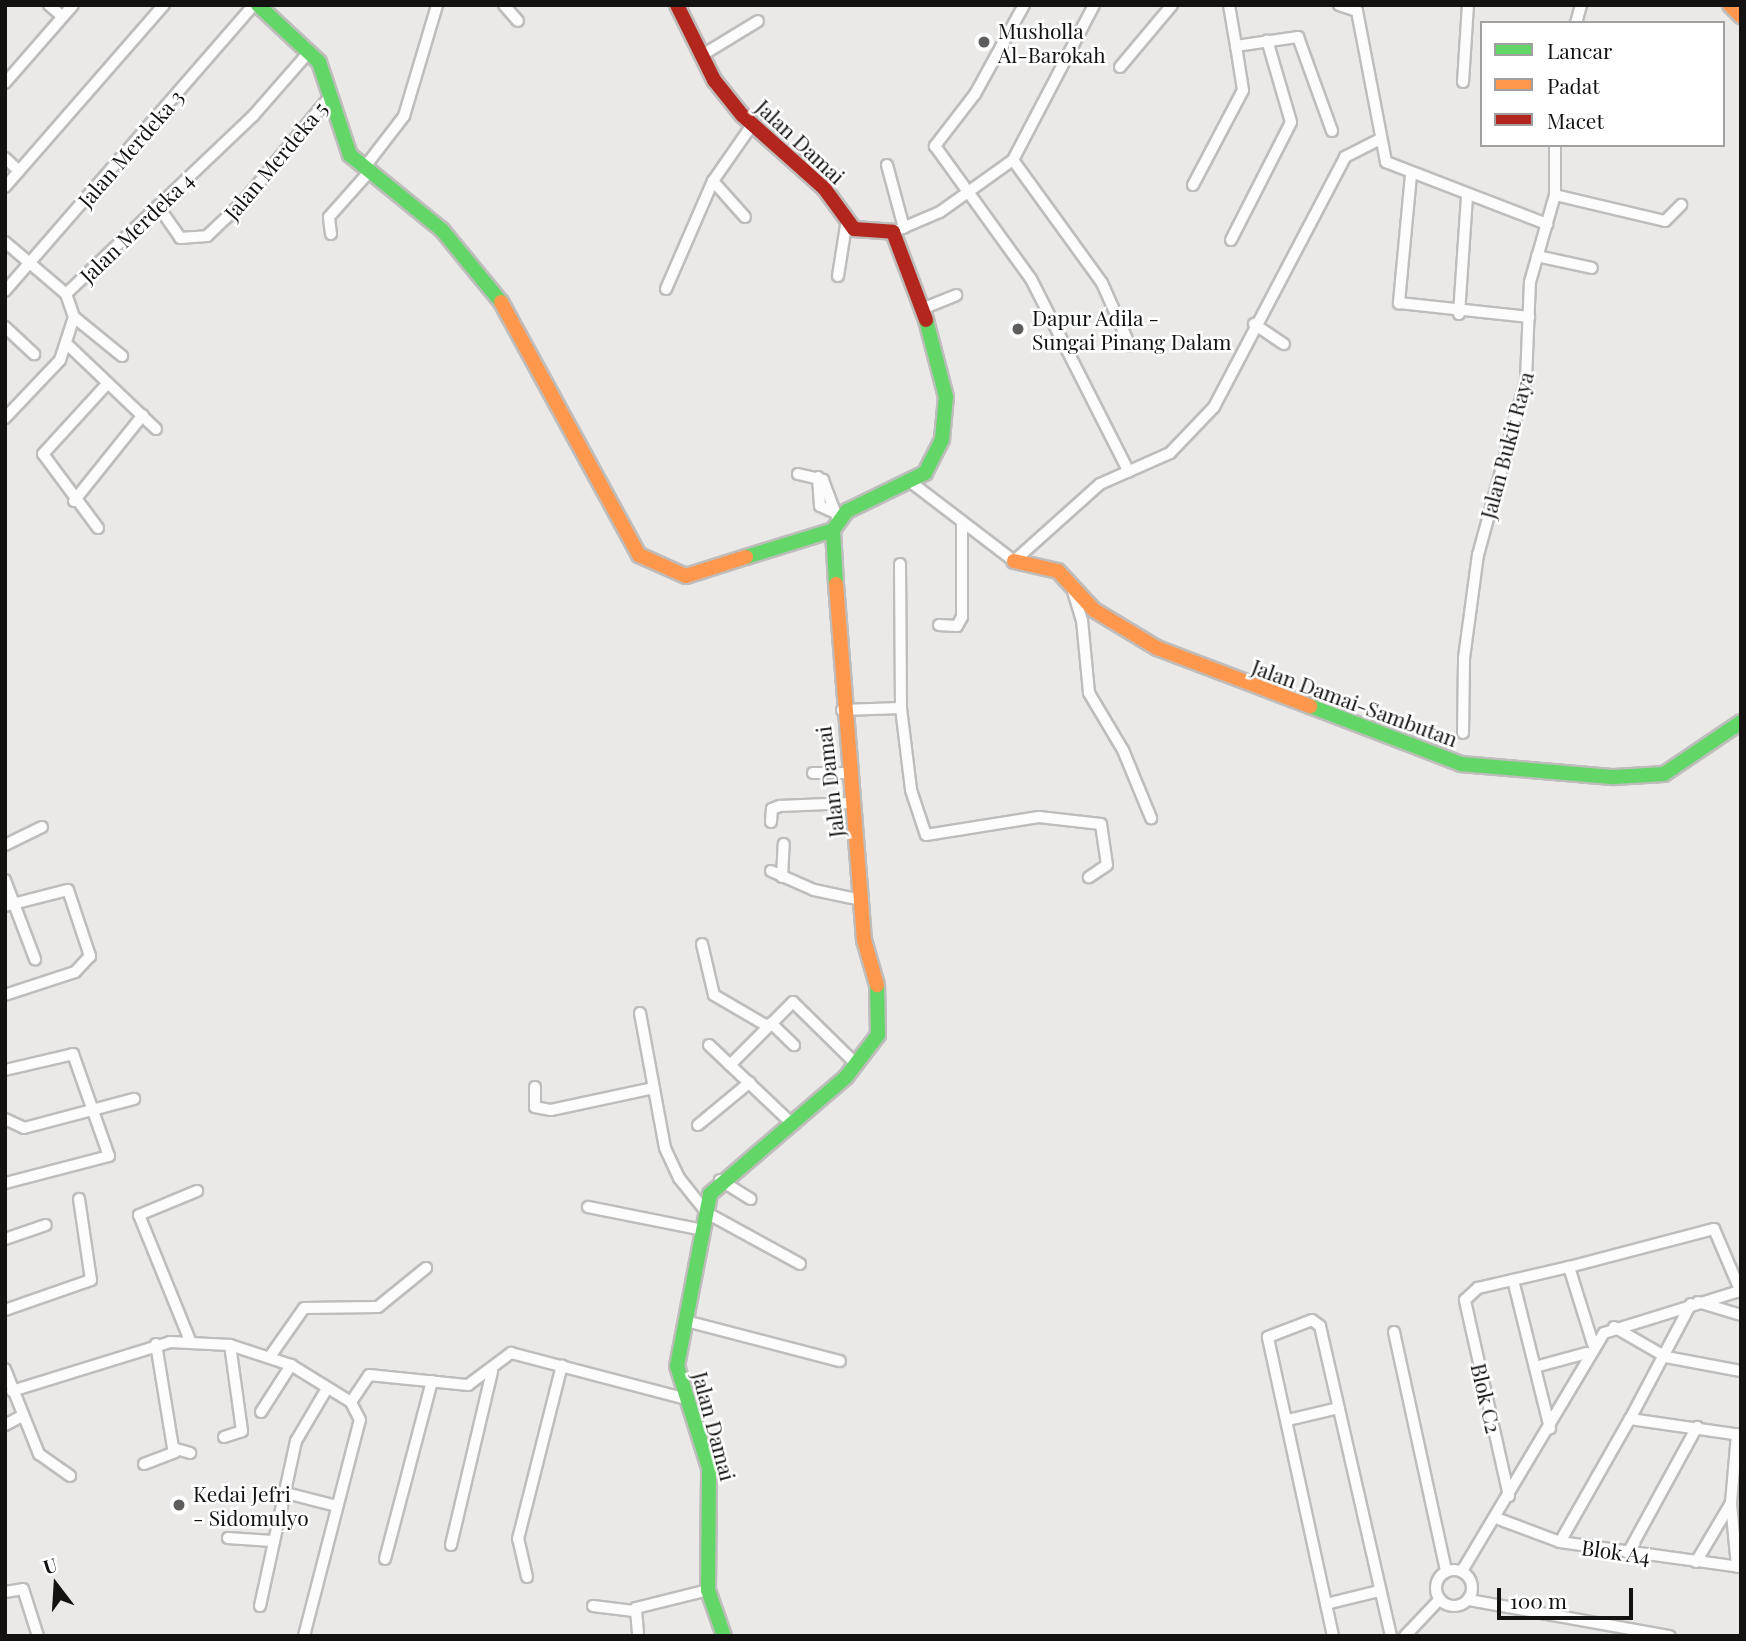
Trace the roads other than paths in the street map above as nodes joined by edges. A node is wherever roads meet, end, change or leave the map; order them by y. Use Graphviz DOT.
graph roads {
  1 [pos="49,5"];
  2 [pos="73,5"];
  3 [pos="163,5"];
  4 [pos="256,5"];
  5 [pos="437,5"];
  6 [pos="504,5"];
  7 [pos="677,5"];
  8 [pos="1024,5"];
  9 [pos="1094,5"];
  10 [pos="1172,5"];
  11 [pos="1229,5"];
  12 [pos="1339,5"];
  13 [pos="1468,5"];
  14 [pos="1730,5"];
  15 [pos="1741,16"];
  16 [pos="63,17"];
  17 [pos="518,21"];
  18 [pos="758,21"];
  19 [pos="1267,40"];
  20 [pos="1237,46"];
  21 [pos="310,51"];
  22 [pos="704,54"];
  23 [pos="1120,67"];
  24 [pos="1463,82"];
  25 [pos="5,83"];
  26 [pos="331,95"];
  27 [pos="752,125"];
  28 [pos="1332,131"];
  29 [pos="1379,140"];
  30 [pos="1555,147"];
  31 [pos="5,158"];
  32 [pos="1013,160"];
  33 [pos="887,166"];
  34 [pos="19,170"];
  35 [pos="366,170"];
  36 [pos="1410,174"];
  37 [pos="713,181"];
  38 [pos="1193,185"];
  39 [pos="5,187"];
  40 [pos="1555,195"];
  41 [pos="967,196"];
  42 [pos="1467,197"];
  43 [pos="1681,205"];
  44 [pos="158,206"];
  45 [pos="746,217"];
  46 [pos="847,219"];
  47 [pos="1547,224"];
  48 [pos="898,230"];
  49 [pos="331,234"];
  50 [pos="1231,240"];
  51 [pos="5,242"];
  52 [pos="1537,256"];
  53 [pos="30,262"];
  54 [pos="1592,268"];
  55 [pos="838,276"];
  56 [pos="666,289"];
  57 [pos="5,291"];
  58 [pos="66,294"];
  59 [pos="956,295"];
  60 [pos="922,309"];
  61 [pos="1459,314"];
  62 [pos="74,317"];
  63 [pos="1529,317"];
  64 [pos="1254,324"];
  65 [pos="5,327"];
  66 [pos="67,344"];
  67 [pos="1284,344"];
  68 [pos="1130,346"];
  69 [pos="34,354"];
  70 [pos="122,356"];
  71 [pos="108,383"];
  72 [pos="143,415"];
  73 [pos="5,418"];
  74 [pos="156,429"];
  75 [pos="1129,471"];
  76 [pos="798,474"];
  77 [pos="912,483"];
  78 [pos="74,501"];
  79 [pos="834,520"];
  80 [pos="962,524"];
  81 [pos="98,528"];
  82 [pos="1014,561"];
  83 [pos="900,564"];
  84 [pos="1072,588"];
  85 [pos="939,625"];
  86 [pos="901,708"];
  87 [pos="842,710"];
  88 [pos="1741,722"];
  89 [pos="1463,733"];
  90 [pos="846,772"];
  91 [pos="813,773"];
  92 [pos="850,803"];
  93 [pos="1151,818"];
  94 [pos="771,822"];
  95 [pos="42,827"];
  96 [pos="784,844"];
  97 [pos="5,845"];
  98 [pos="771,871"];
  99 [pos="782,877"];
  100 [pos="1089,877"];
  101 [pos="5,880"];
  102 [pos="862,900"];
  103 [pos="17,902"];
  104 [pos="5,906"];
  105 [pos="702,944"];
  106 [pos="35,960"];
  107 [pos="5,995"];
  108 [pos="640,1013"];
  109 [pos="769,1024"];
  110 [pos="709,1045"];
  111 [pos="793,1045"];
  112 [pos="730,1065"];
  113 [pos="857,1065"];
  114 [pos="5,1070"];
  115 [pos="750,1082"];
  116 [pos="535,1087"];
  117 [pos="654,1088"];
  118 [pos="134,1099"];
  119 [pos="92,1111"];
  120 [pos="5,1119"];
  121 [pos="789,1121"];
  122 [pos="698,1125"];
  123 [pos="720,1181"];
  124 [pos="5,1182"];
  125 [pos="197,1191"];
  126 [pos="79,1199"];
  127 [pos="751,1199"];
  128 [pos="588,1207"];
  129 [pos="707,1213"];
  130 [pos="46,1225"];
  131 [pos="703,1230"];
  132 [pos="5,1238"];
  133 [pos="800,1264"];
  134 [pos="1569,1267"];
  135 [pos="426,1268"];
  136 [pos="1513,1280"];
  137 [pos="1741,1291"];
  138 [pos="1695,1303"];
  139 [pos="5,1310"];
  140 [pos="1741,1315"];
  141 [pos="686,1321"];
  142 [pos="1614,1327"];
  143 [pos="1394,1332"];
  144 [pos="191,1343"];
  145 [pos="156,1344"];
  146 [pos="230,1345"];
  147 [pos="1590,1348"];
  148 [pos="271,1355"];
  149 [pos="1666,1357"];
  150 [pos="840,1361"];
  151 [pos="291,1365"];
  152 [pos="562,1365"];
  153 [pos="1535,1367"];
  154 [pos="5,1369"];
  155 [pos="492,1371"];
  156 [pos="1741,1371"];
  157 [pos="432,1381"];
  158 [pos="326,1390"];
  159 [pos="12,1391"];
  160 [pos="684,1398"];
  161 [pos="351,1402"];
  162 [pos="1339,1408"];
  163 [pos="261,1412"];
  164 [pos="20,1417"];
  165 [pos="1630,1419"];
  166 [pos="1288,1420"];
  167 [pos="5,1425"];
  168 [pos="1697,1427"];
  169 [pos="1550,1428"];
  170 [pos="1739,1434"];
  171 [pos="224,1437"];
  172 [pos="176,1452"];
  173 [pos="190,1453"];
  174 [pos="144,1464"];
  175 [pos="70,1476"];
  176 [pos="282,1492"];
  177 [pos="1508,1496"];
  178 [pos="1731,1503"];
  179 [pos="337,1506"];
  180 [pos="1496,1518"];
  181 [pos="228,1538"];
  182 [pos="272,1541"];
  183 [pos="1560,1542"];
  184 [pos="451,1545"];
  185 [pos="1628,1553"];
  186 [pos="386,1559"];
  187 [pos="1696,1562"];
  188 [pos="1739,1567"];
  189 [pos="1446,1571"];
  190 [pos="1462,1571"];
  191 [pos="527,1577"];
  192 [pos="708,1590"];
  193 [pos="1379,1591"];
  194 [pos="5,1592"];
  195 [pos="1439,1600"];
  196 [pos="1469,1600"];
  197 [pos="1326,1604"];
  198 [pos="260,1606"];
  199 [pos="593,1606"];
  200 [pos="634,1611"];
  201 [pos="638,1633"];
  202 [pos="38,1636"];
  203 [pos="304,1636"];
  204 [pos="723,1636"];
  205 [pos="1332,1636"];
  206 [pos="1391,1636"];
  207 [pos="1405,1636"];
  208 [pos="1670,1636"];
  1 -- 16 [label="street"];
  2 -- 16 [label="street"];
  3 -- 34 [label="street"];
  4 -- 21 [label="street"];
  4 -- 53 [label="street, Jalan Merdeka 3"];
  5 -- 35 [label="street"];
  6 -- 17 [label="street"];
  7 -- 22 [label="street, Jalan Damai"];
  8 -- 41 [label="street"];
  9 -- 32 [label="street"];
  10 -- 23 [label="street"];
  11 -- 20 [label="street"];
  12 -- 29 [label="street"];
  13 -- 24 [label="street"];
  14 -- 15 [label="street"];
  16 -- 25 [label="street"];
  18 -- 22 [label="street"];
  19 -- 20 [label="street"];
  19 -- 28 [label="street"];
  19 -- 50 [label="street"];
  20 -- 38 [label="street"];
  21 -- 26 [label="street"];
  21 -- 44 [label="street, Jalan Merdeka 4"];
  22 -- 27 [label="street, Jalan Damai"];
  26 -- 35 [label="street"];
  26 -- 44 [label="street, Jalan Merdeka 5"];
  27 -- 37 [label="street"];
  27 -- 46 [label="street, Jalan Damai"];
  29 -- 36 [label="street"];
  29 -- 64 [label="street"];
  30 -- 40 [label="street, Jalan Bukit Raya"];
  31 -- 34 [label="street"];
  32 -- 41 [label="street"];
  32 -- 68 [label="street"];
  33 -- 48 [label="street"];
  34 -- 39 [label="street"];
  35 -- 49 [label="street"];
  35 -- 79 [label="street"];
  36 -- 42 [label="street"];
  36 -- 61 [label="street"];
  37 -- 45 [label="street"];
  37 -- 56 [label="street"];
  40 -- 43 [label="street"];
  40 -- 47 [label="street, Jalan Bukit Raya"];
  41 -- 48 [label="street"];
  41 -- 75 [label="street"];
  42 -- 47 [label="street"];
  42 -- 61 [label="street"];
  44 -- 58 [label="street, Jalan Merdeka 4"];
  46 -- 48 [label="street"];
  46 -- 55 [label="street"];
  47 -- 52 [label="street, Jalan Bukit Raya"];
  48 -- 60 [label="street"];
  51 -- 53 [label="street"];
  52 -- 54 [label="street"];
  52 -- 63 [label="street, Jalan Bukit Raya"];
  53 -- 57 [label="street, Jalan Merdeka 3"];
  53 -- 58 [label="street"];
  58 -- 62 [label="street, Jalan Merdeka 4"];
  59 -- 60 [label="street"];
  60 -- 77 [label="street"];
  61 -- 63 [label="street"];
  62 -- 66 [label="street"];
  62 -- 70 [label="street"];
  63 -- 89 [label="street, Jalan Bukit Raya"];
  64 -- 67 [label="street"];
  64 -- 75 [label="street"];
  65 -- 69 [label="street"];
  66 -- 71 [label="street"];
  66 -- 73 [label="street"];
  71 -- 72 [label="street"];
  71 -- 78 [label="street"];
  72 -- 74 [label="street"];
  72 -- 78 [label="street"];
  75 -- 82 [label="street"];
  76 -- 79 [label="street"];
  77 -- 79 [label="street"];
  77 -- 80 [label="street"];
  78 -- 81 [label="street"];
  79 -- 87 [label="street, Jalan Damai"];
  80 -- 82 [label="street"];
  80 -- 85 [label="street"];
  82 -- 84 [label="street, Jalan Damai-Sambutan"];
  83 -- 86 [label="street"];
  84 -- 88 [label="street, Jalan Damai-Sambutan"];
  84 -- 93 [label="street"];
  86 -- 87 [label="street"];
  86 -- 100 [label="street"];
  87 -- 90 [label="street, Jalan Damai"];
  90 -- 91 [label="street"];
  90 -- 92 [label="street, Jalan Damai"];
  92 -- 94 [label="street"];
  92 -- 102 [label="street, Jalan Damai"];
  95 -- 97 [label="street"];
  96 -- 99 [label="street"];
  98 -- 99 [label="street"];
  99 -- 102 [label="street"];
  101 -- 103 [label="street"];
  102 -- 113 [label="street, Jalan Damai"];
  103 -- 104 [label="street"];
  103 -- 106 [label="street"];
  103 -- 107 [label="street"];
  105 -- 109 [label="street"];
  108 -- 117 [label="street"];
  109 -- 111 [label="street"];
  109 -- 112 [label="street"];
  109 -- 113 [label="street"];
  110 -- 112 [label="street"];
  112 -- 115 [label="street"];
  113 -- 121 [label="street, Jalan Damai"];
  114 -- 119 [label="street"];
  115 -- 121 [label="street"];
  115 -- 122 [label="street"];
  116 -- 117 [label="street"];
  117 -- 129 [label="street"];
  118 -- 119 [label="street"];
  119 -- 120 [label="street"];
  119 -- 124 [label="street"];
  121 -- 123 [label="street, Jalan Damai"];
  123 -- 127 [label="street"];
  123 -- 129 [label="street, Jalan Damai"];
  125 -- 144 [label="street"];
  126 -- 139 [label="street"];
  128 -- 131 [label="street"];
  129 -- 131 [label="street, Jalan Damai"];
  129 -- 133 [label="street"];
  130 -- 132 [label="street"];
  131 -- 141 [label="street, Jalan Damai"];
  134 -- 136 [label="street"];
  134 -- 137 [label="street"];
  134 -- 147 [label="street"];
  135 -- 148 [label="street"];
  136 -- 153 [label="street"];
  136 -- 177 [label="street, Blok C2"];
  137 -- 138 [label="street"];
  138 -- 140 [label="street"];
  138 -- 142 [label="street"];
  138 -- 149 [label="street"];
  141 -- 150 [label="street"];
  141 -- 160 [label="street, Jalan Damai"];
  142 -- 147 [label="street"];
  142 -- 149 [label="street"];
  143 -- 189 [label="street"];
  144 -- 145 [label="street"];
  144 -- 146 [label="street"];
  145 -- 159 [label="street"];
  145 -- 172 [label="street"];
  146 -- 148 [label="street"];
  146 -- 171 [label="street"];
  147 -- 153 [label="street"];
  147 -- 169 [label="street"];
  148 -- 151 [label="street"];
  149 -- 156 [label="street"];
  149 -- 165 [label="street"];
  151 -- 158 [label="street"];
  151 -- 163 [label="street"];
  152 -- 155 [label="street"];
  152 -- 160 [label="street"];
  152 -- 191 [label="street"];
  153 -- 169 [label="street"];
  154 -- 159 [label="street"];
  155 -- 157 [label="street"];
  155 -- 184 [label="street"];
  157 -- 161 [label="street"];
  157 -- 186 [label="street"];
  158 -- 161 [label="street"];
  158 -- 176 [label="street"];
  159 -- 164 [label="street"];
  160 -- 192 [label="street, Jalan Damai"];
  161 -- 179 [label="street"];
  162 -- 166 [label="street"];
  162 -- 166 [label="street"];
  162 -- 193 [label="street"];
  164 -- 167 [label="street"];
  164 -- 175 [label="street"];
  165 -- 168 [label="street"];
  165 -- 183 [label="street"];
  166 -- 197 [label="street"];
  168 -- 170 [label="street"];
  168 -- 185 [label="street"];
  169 -- 177 [label="street"];
  170 -- 178 [label="street"];
  172 -- 173 [label="street"];
  172 -- 174 [label="street"];
  176 -- 179 [label="street"];
  176 -- 182 [label="street"];
  177 -- 180 [label="street"];
  178 -- 187 [label="street"];
  178 -- 188 [label="street"];
  179 -- 203 [label="street"];
  180 -- 183 [label="street, Blok A4"];
  180 -- 190 [label="street"];
  181 -- 182 [label="street"];
  182 -- 198 [label="street"];
  183 -- 185 [label="street, Blok A4"];
  185 -- 187 [label="street, Blok A4"];
  187 -- 188 [label="street, Blok A4"];
  189 -- 190 [label="street"];
  189 -- 195 [label="street"];
  190 -- 196 [label="street"];
  192 -- 200 [label="street"];
  192 -- 204 [label="street, Jalan Damai"];
  193 -- 197 [label="street"];
  193 -- 206 [label="street"];
  194 -- 202 [label="street"];
  195 -- 196 [label="street"];
  195 -- 207 [label="street"];
  196 -- 208 [label="street"];
  197 -- 205 [label="street"];
  199 -- 200 [label="street"];
  200 -- 201 [label="street"];
}
